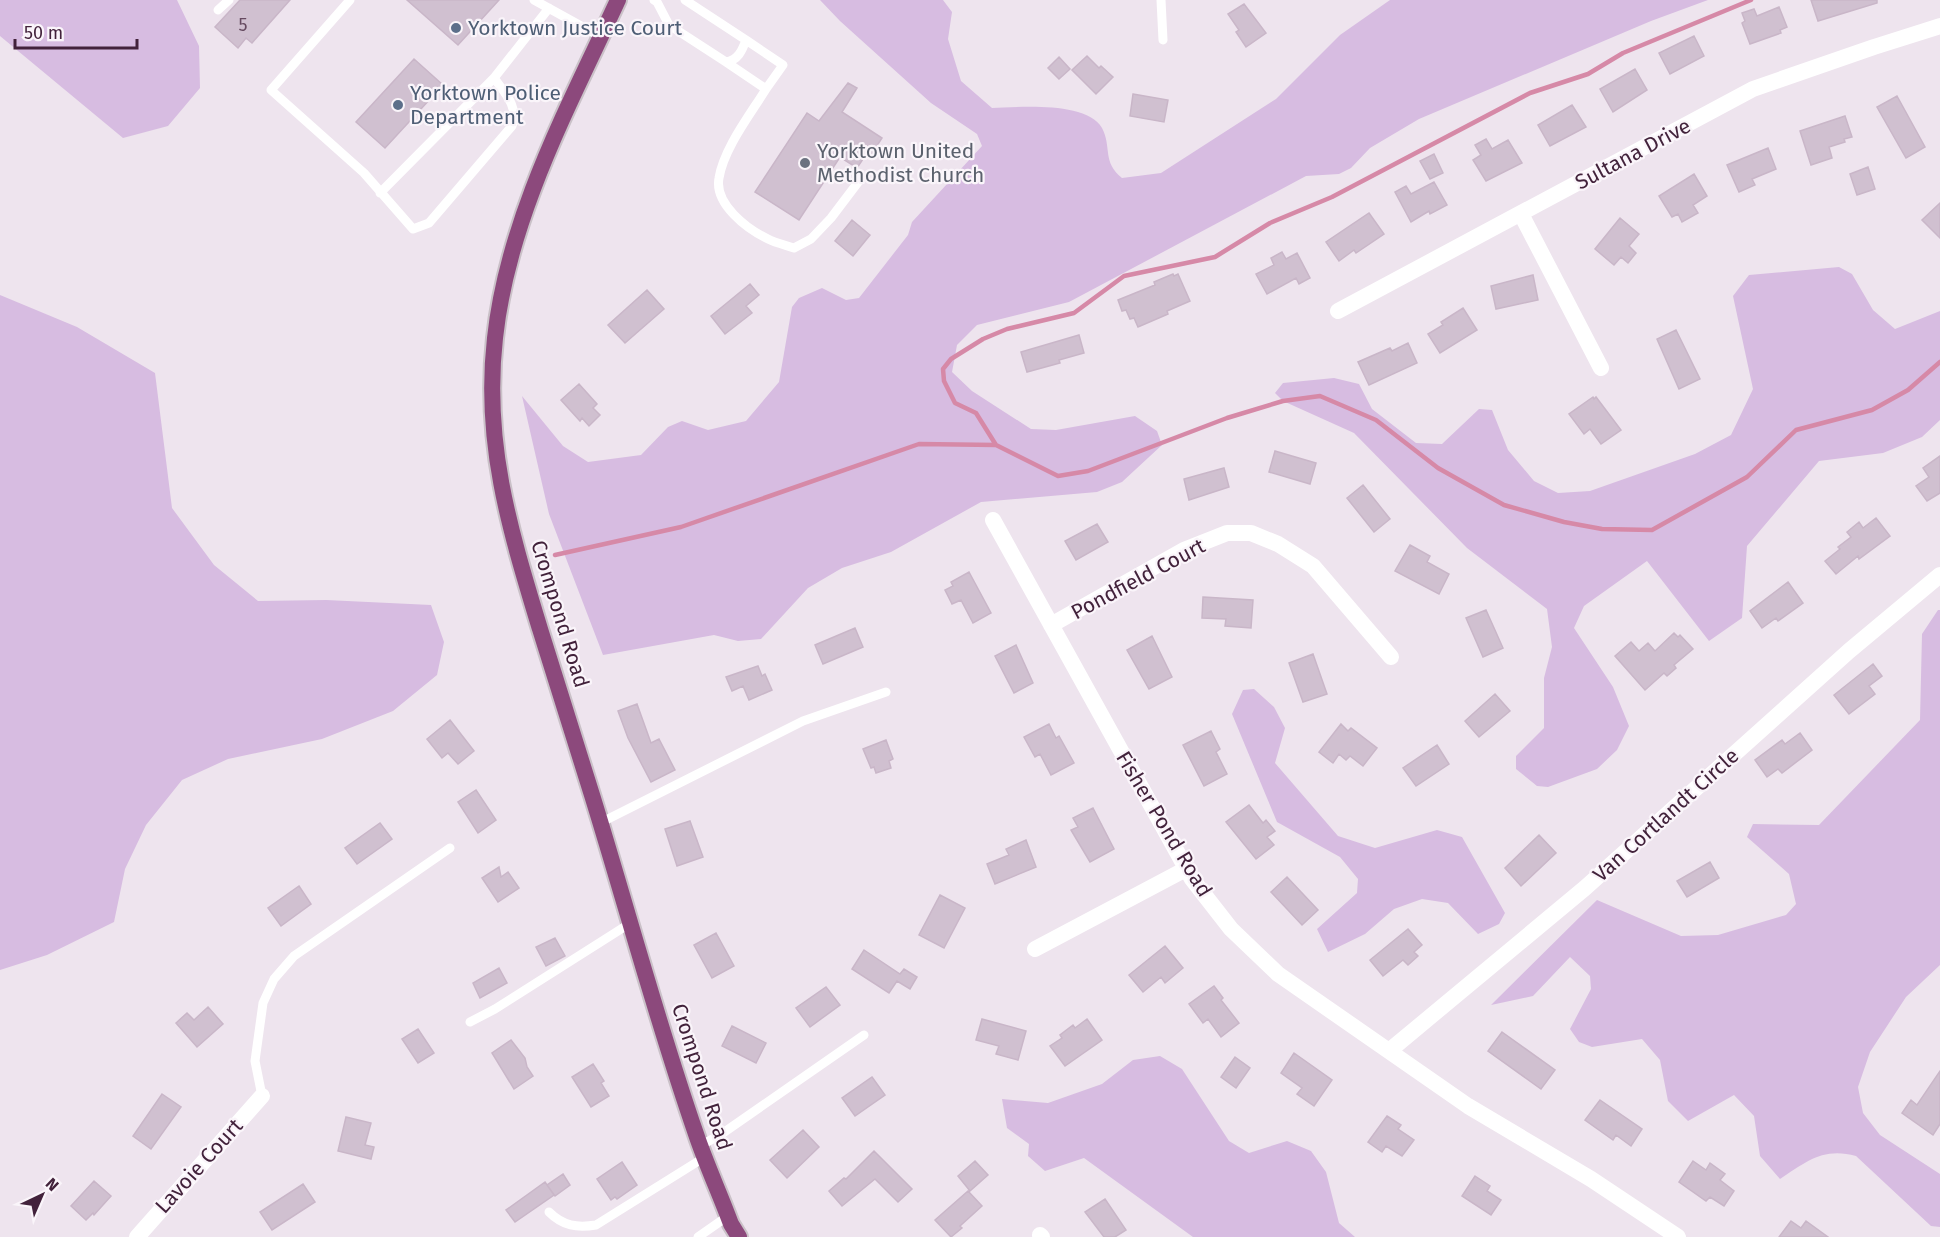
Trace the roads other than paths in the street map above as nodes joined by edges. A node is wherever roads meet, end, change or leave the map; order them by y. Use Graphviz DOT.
graph roads {
  1 [pos="229,0"];
  2 [pos="534,0"];
  3 [pos="618,0"];
  4 [pos="685,0"];
  5 [pos="1161,0"];
  6 [pos="348,1"];
  7 [pos="659,1"];
  8 [pos="549,8"];
  9 [pos="218,10"];
  10 [pos="1940,26"];
  11 [pos="601,37"];
  12 [pos="746,40"];
  13 [pos="1163,40"];
  14 [pos="726,62"];
  15 [pos="494,78"];
  16 [pos="766,89"];
  17 [pos="859,181"];
  18 [pos="380,193"];
  19 [pos="1521,214"];
  20 [pos="1338,311"];
  21 [pos="1601,368"];
  22 [pos="993,520"];
  23 [pos="1940,574"];
  24 [pos="1051,625"];
  25 [pos="1391,657"];
  26 [pos="886,692"];
  27 [pos="600,823"];
  28 [pos="450,848"];
  29 [pos="1186,869"];
  30 [pos="629,924"];
  31 [pos="1035,949"];
  32 [pos="470,1023"];
  33 [pos="864,1035"];
  34 [pos="1389,1051"];
  35 [pos="262,1096"];
  36 [pos="703,1152"];
  37 [pos="549,1212"];
  38 [pos="728,1216"];
  39 [pos="136,1237"];
  40 [pos="698,1237"];
  41 [pos="739,1237"];
  42 [pos="1677,1237"];
  1 -- 9 [label="lane"];
  2 -- 8 [label="lane"];
  3 -- 11 [label="highway, Crompond Road"];
  4 -- 12 [label="lane"];
  5 -- 13 [label="lane"];
  6 -- 18 [label="lane"];
  7 -- 14 [label="lane"];
  8 -- 11 [label="lane"];
  8 -- 15 [label="lane"];
  10 -- 19 [label="street, Sultana Drive"];
  11 -- 27 [label="highway, Crompond Road"];
  12 -- 14 [label="lane"];
  12 -- 16 [label="lane"];
  14 -- 16 [label="lane"];
  15 -- 18 [label="lane"];
  15 -- 18 [label="lane"];
  16 -- 17 [label="lane"];
  19 -- 20 [label="street, Sultana Drive"];
  19 -- 21 [label="street"];
  22 -- 24 [label="street, Fisher Pond Road"];
  23 -- 34 [label="street, Van Cortlandt Circle"];
  24 -- 25 [label="street, Pondfield Court"];
  24 -- 29 [label="street, Fisher Pond Road"];
  26 -- 27 [label="lane"];
  27 -- 30 [label="highway, Crompond Road"];
  28 -- 35 [label="lane"];
  29 -- 31 [label="street"];
  29 -- 34 [label="street, Fisher Pond Road"];
  30 -- 32 [label="lane"];
  30 -- 36 [label="highway, Crompond Road"];
  33 -- 36 [label="lane"];
  34 -- 42 [label="street, Fisher Pond Road"];
  35 -- 39 [label="street, Lavoie Court"];
  36 -- 37 [label="lane"];
  36 -- 38 [label="highway, Crompond Road"];
  38 -- 40 [label="lane"];
  38 -- 41 [label="highway, Crompond Road"];
}
